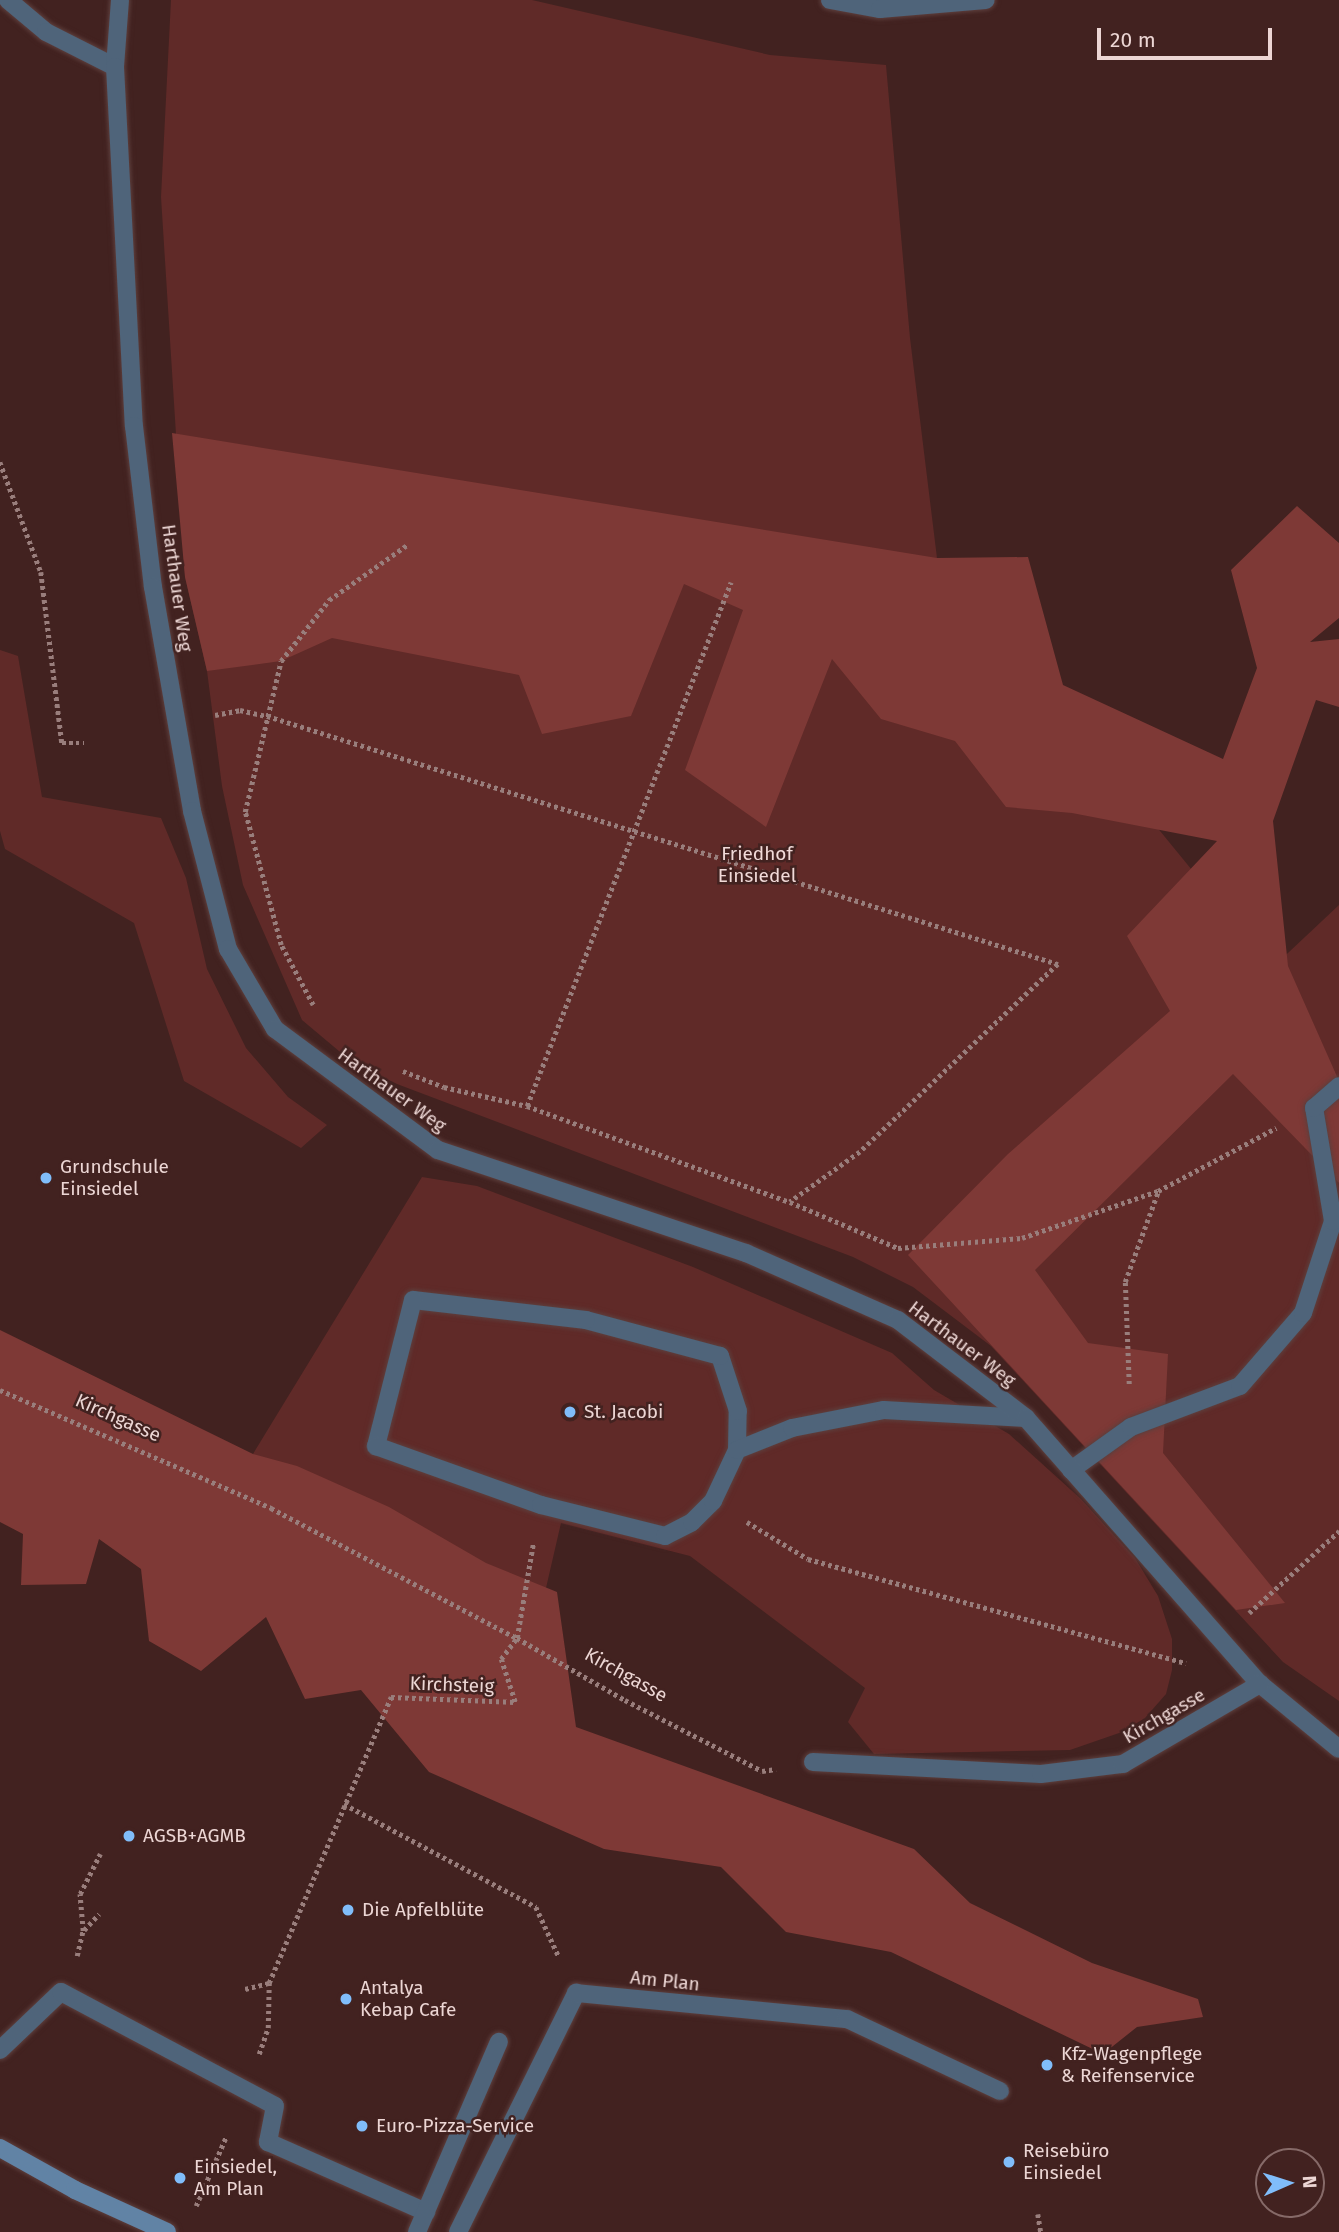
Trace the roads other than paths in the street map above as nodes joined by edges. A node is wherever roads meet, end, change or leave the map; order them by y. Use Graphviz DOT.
graph roads {
  1 [pos="8,0"];
  2 [pos="120,0"];
  3 [pos="830,0"];
  4 [pos="986,0"];
  5 [pos="115,66"];
  6 [pos="1339,1086"];
  7 [pos="1026,1418"];
  8 [pos="737,1450"];
  9 [pos="1071,1470"];
  10 [pos="1260,1684"];
  11 [pos="1339,1749"];
  12 [pos="813,1762"];
  13 [pos="499,2042"];
  14 [pos="0,2050"];
  15 [pos="1000,2091"];
  16 [pos="0,2148"];
  17 [pos="426,2213"];
  18 [pos="167,2232"];
  19 [pos="416,2232"];
  20 [pos="457,2232"];
  1 -- 5 [label="street"];
  2 -- 5 [label="street, Harthauer Weg"];
  3 -- 4 [label="street"];
  5 -- 7 [label="street, Harthauer Weg"];
  6 -- 9 [label="street"];
  7 -- 8 [label="street"];
  7 -- 9 [label="street, Harthauer Weg"];
  8 -- 8 [label="street"];
  9 -- 10 [label="street, Harthauer Weg"];
  10 -- 11 [label="street, Harthauer Weg"];
  10 -- 12 [label="street, Kirchgasse"];
  13 -- 17 [label="street"];
  14 -- 17 [label="street"];
  15 -- 20 [label="street, Am Plan"];
  16 -- 18 [label="main road"];
  17 -- 19 [label="street"];
}
